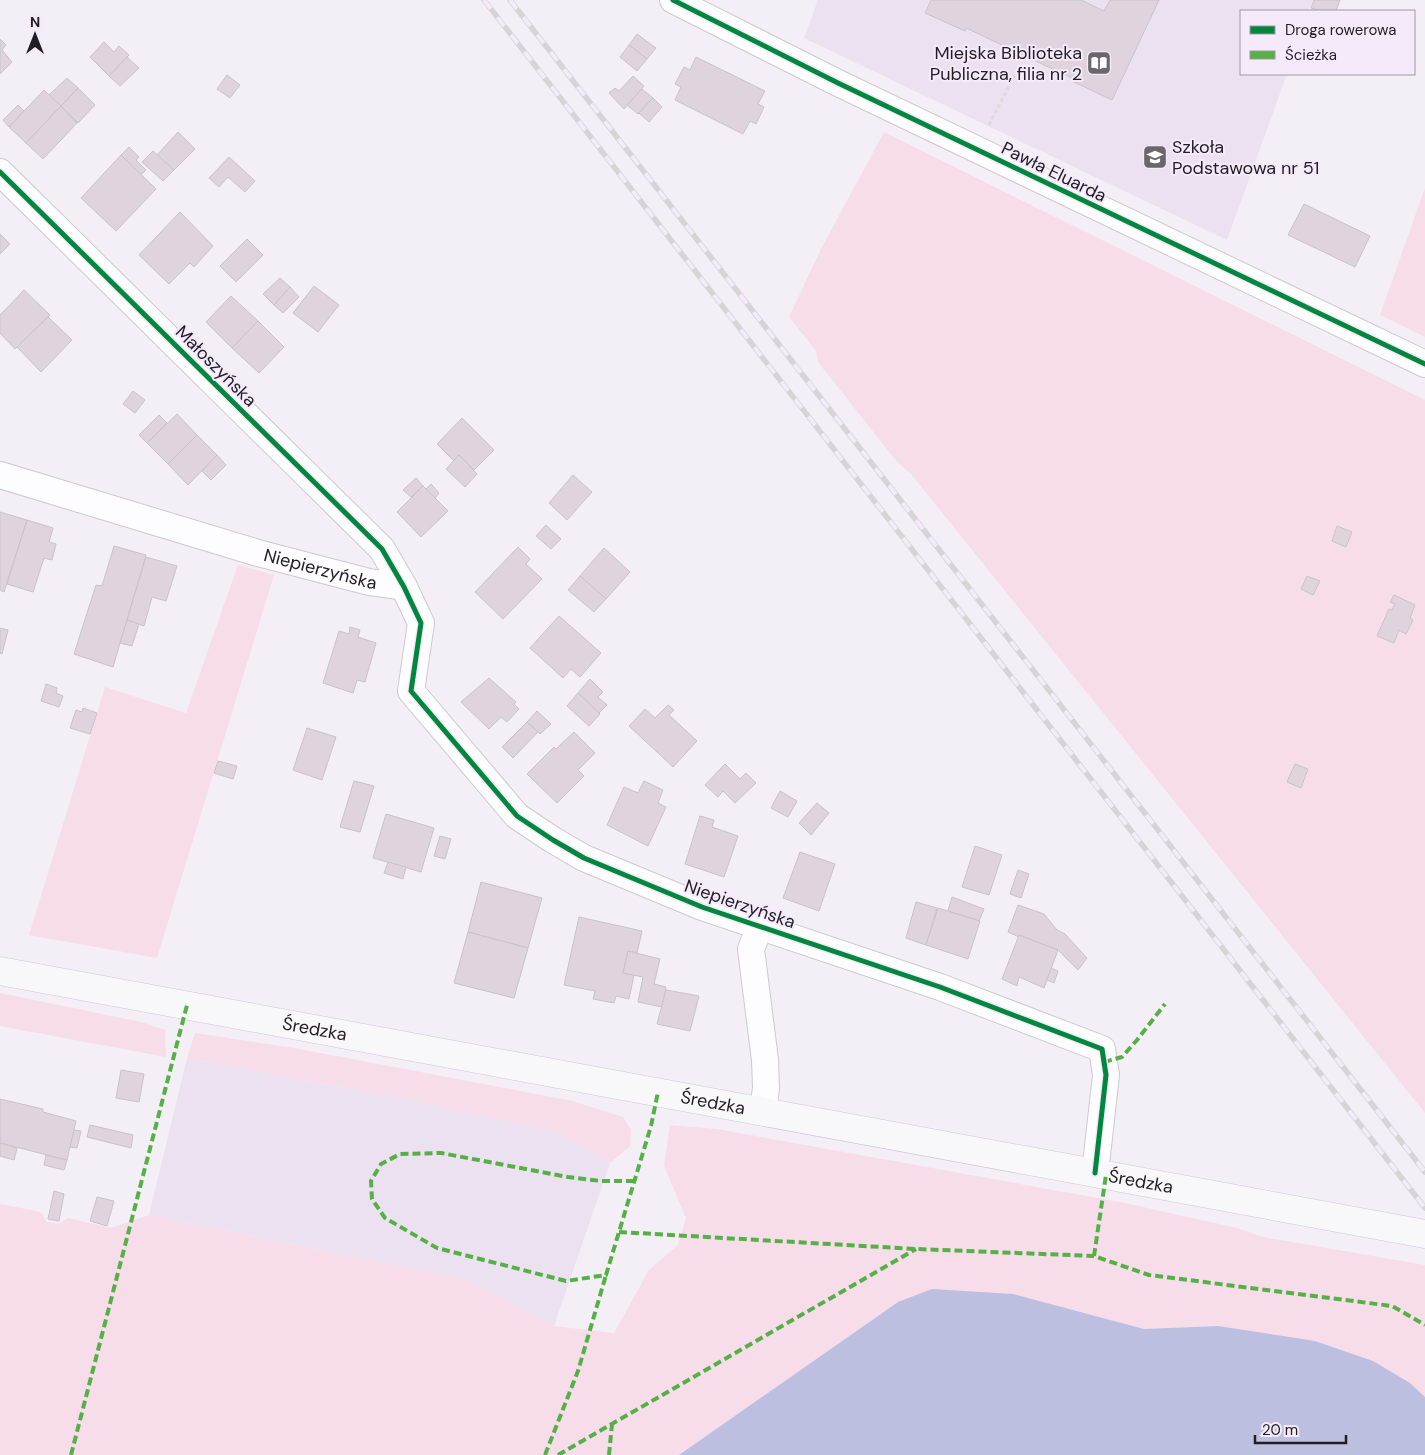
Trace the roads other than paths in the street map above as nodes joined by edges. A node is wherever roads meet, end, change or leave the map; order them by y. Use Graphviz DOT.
graph roads {
  1 [pos="673,0"];
  2 [pos="0,172"];
  3 [pos="1425,364"];
  4 [pos="0,475"];
  5 [pos="404,587"];
  6 [pos="760,926"];
  7 [pos="0,971"];
  8 [pos="763,1111"];
  9 [pos="1095,1173"];
  10 [pos="1425,1234"];
  1 -- 3 [label="street, Pawła Eluarda"];
  2 -- 5 [label="street, Małoszyńska"];
  4 -- 5 [label="street, Niepierzyńska"];
  5 -- 6 [label="street, Niepierzyńska"];
  6 -- 8 [label="street"];
  6 -- 9 [label="street, Niepierzyńska"];
  7 -- 8 [label="main road, Średzka"];
  8 -- 9 [label="main road, Średzka"];
  9 -- 10 [label="main road, Średzka"];
}
